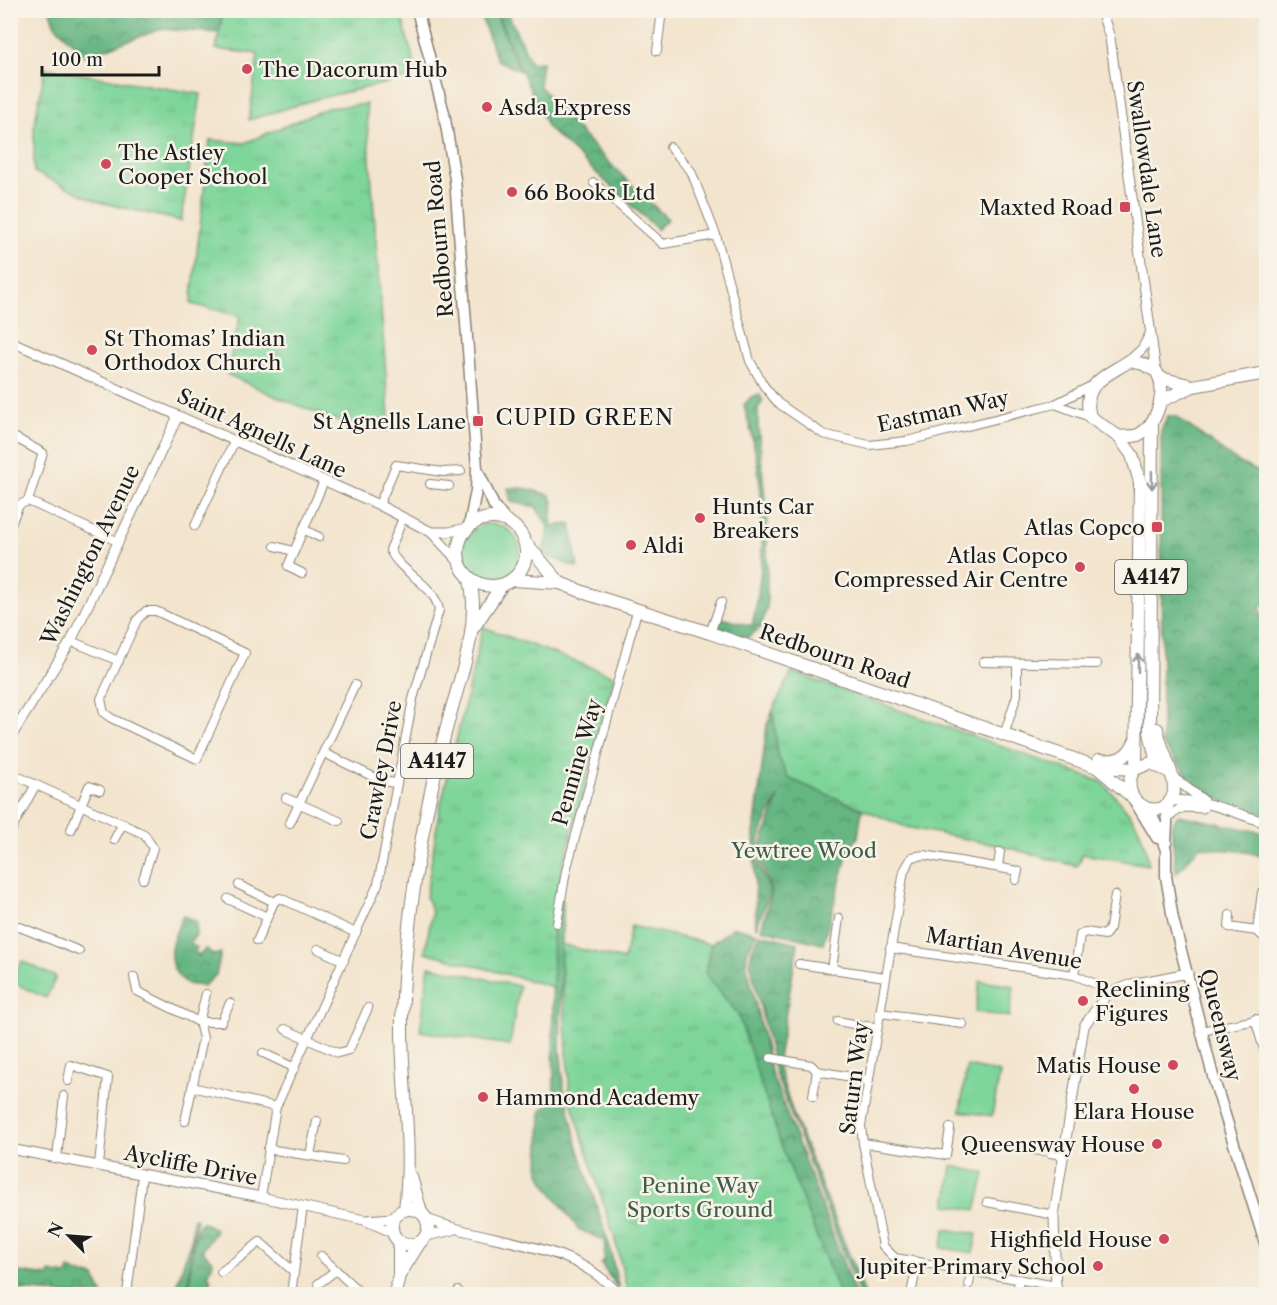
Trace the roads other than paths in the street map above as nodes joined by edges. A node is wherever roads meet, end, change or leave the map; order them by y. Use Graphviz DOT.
graph roads {
  1 [pos="417,10"];
  2 [pos="662,10"];
  3 [pos="1101,10"];
  4 [pos="657,51"];
  5 [pos="670,147"];
  6 [pos="594,183"];
  7 [pos="716,235"];
  8 [pos="1150,334"];
  9 [pos="10,341"];
  10 [pos="1129,361"];
  11 [pos="1266,373"];
  12 [pos="1158,374"];
  13 [pos="1091,386"];
  14 [pos="1193,386"];
  15 [pos="1161,401"];
  16 [pos="1055,404"];
  17 [pos="178,416"];
  18 [pos="1090,417"];
  19 [pos="1152,422"];
  20 [pos="12,436"];
  21 [pos="1119,437"];
  22 [pos="235,440"];
  23 [pos="477,468"];
  24 [pos="461,471"];
  25 [pos="442,472"];
  26 [pos="324,481"];
  27 [pos="430,484"];
  28 [pos="440,485"];
  29 [pos="449,486"];
  30 [pos="28,501"];
  31 [pos="379,505"];
  32 [pos="403,518"];
  33 [pos="506,521"];
  34 [pos="10,526"];
  35 [pos="195,526"];
  36 [pos="468,527"];
  37 [pos="303,529"];
  38 [pos="431,532"];
  39 [pos="319,537"];
  40 [pos="524,541"];
  41 [pos="119,542"];
  42 [pos="275,546"];
  43 [pos="293,551"];
  44 [pos="459,562"];
  45 [pos="302,573"];
  46 [pos="470,580"];
  47 [pos="508,583"];
  48 [pos="560,583"];
  49 [pos="721,602"];
  50 [pos="637,611"];
  51 [pos="473,628"];
  52 [pos="710,633"];
  53 [pos="71,641"];
  54 [pos="119,661"];
  55 [pos="983,662"];
  56 [pos="1017,663"];
  57 [pos="1151,663"];
  58 [pos="1097,664"];
  59 [pos="355,685"];
  60 [pos="1138,721"];
  61 [pos="1004,735"];
  62 [pos="10,738"];
  63 [pos="1045,749"];
  64 [pos="324,753"];
  65 [pos="1157,764"];
  66 [pos="1097,767"];
  67 [pos="1135,768"];
  68 [pos="10,772"];
  69 [pos="1171,774"];
  70 [pos="395,783"];
  71 [pos="34,786"];
  72 [pos="100,790"];
  73 [pos="286,798"];
  74 [pos="1133,798"];
  75 [pos="1169,802"];
  76 [pos="81,804"];
  77 [pos="300,804"];
  78 [pos="1213,805"];
  79 [pos="1150,809"];
  80 [pos="1238,813"];
  81 [pos="1166,818"];
  82 [pos="339,821"];
  83 [pos="123,823"];
  84 [pos="290,823"];
  85 [pos="1266,823"];
  86 [pos="71,830"];
  87 [pos="10,832"];
  88 [pos="114,840"];
  89 [pos="1166,850"];
  90 [pos="999,852"];
  91 [pos="998,866"];
  92 [pos="143,879"];
  93 [pos="1016,880"];
  94 [pos="239,885"];
  95 [pos="1266,890"];
  96 [pos="1115,895"];
  97 [pos="228,898"];
  98 [pos="274,902"];
  99 [pos="1230,915"];
  100 [pos="267,917"];
  101 [pos="839,918"];
  102 [pos="10,923"];
  103 [pos="557,923"];
  104 [pos="1257,931"];
  105 [pos="356,933"];
  106 [pos="1266,939"];
  107 [pos="257,941"];
  108 [pos="890,948"];
  109 [pos="318,949"];
  110 [pos="79,951"];
  111 [pos="344,961"];
  112 [pos="799,964"];
  113 [pos="832,969"];
  114 [pos="1188,974"];
  115 [pos="1074,975"];
  116 [pos="885,976"];
  117 [pos="134,977"];
  118 [pos="206,994"];
  119 [pos="1107,994"];
  120 [pos="230,1003"];
  121 [pos="368,1008"];
  122 [pos="880,1013"];
  123 [pos="1255,1018"];
  124 [pos="1266,1018"];
  125 [pos="838,1021"];
  126 [pos="199,1022"];
  127 [pos="963,1024"];
  128 [pos="878,1028"];
  129 [pos="285,1029"];
  130 [pos="1201,1031"];
  131 [pos="308,1040"];
  132 [pos="263,1053"];
  133 [pos="1266,1056"];
  134 [pos="771,1058"];
  135 [pos="295,1068"];
  136 [pos="817,1071"];
  137 [pos="869,1080"];
  138 [pos="68,1081"];
  139 [pos="192,1087"];
  140 [pos="64,1096"];
  141 [pos="813,1096"];
  142 [pos="276,1107"];
  143 [pos="185,1121"];
  144 [pos="317,1121"];
  145 [pos="950,1128"];
  146 [pos="863,1143"];
  147 [pos="10,1149"];
  148 [pos="268,1149"];
  149 [pos="1023,1149"];
  150 [pos="310,1155"];
  151 [pos="1063,1155"];
  152 [pos="57,1157"];
  153 [pos="343,1161"];
  154 [pos="99,1165"];
  155 [pos="410,1173"];
  156 [pos="142,1176"];
  157 [pos="261,1197"];
  158 [pos="987,1202"];
  159 [pos="303,1206"];
  160 [pos="405,1209"];
  161 [pos="1054,1215"];
  162 [pos="424,1216"];
  163 [pos="393,1218"];
  164 [pos="364,1220"];
  165 [pos="453,1230"];
  166 [pos="395,1237"];
  167 [pos="423,1239"];
  168 [pos="1266,1246"];
  169 [pos="321,1256"];
  170 [pos="917,1264"];
  171 [pos="335,1271"];
  172 [pos="221,1272"];
  173 [pos="294,1272"];
  174 [pos="971,1272"];
  175 [pos="399,1275"];
  176 [pos="1019,1279"];
  177 [pos="318,1284"];
  178 [pos="968,1290"];
  179 [pos="1057,1290"];
  180 [pos="127,1294"];
  181 [pos="291,1294"];
  182 [pos="356,1294"];
  183 [pos="395,1294"];
  184 [pos="619,1294"];
  185 [pos="911,1294"];
  186 [pos="1017,1294"];
  1 -- 23 [label="main road, Redbourn Road"];
  2 -- 4 [label="street"];
  3 -- 8 [label="street, Swallowdale Lane"];
  5 -- 7 [label="street, Eastman Way"];
  6 -- 7 [label="street"];
  7 -- 16 [label="street, Eastman Way"];
  8 -- 10 [label="street"];
  8 -- 12 [label="street, Swallowdale Lane"];
  9 -- 17 [label="street, Saint Agnells Lane"];
  10 -- 12 [label="main road"];
  10 -- 13 [label="main road"];
  11 -- 14 [label="main road"];
  12 -- 14 [label="main road"];
  12 -- 15 [label="main road"];
  13 -- 16 [label="street, Eastman Way"];
  13 -- 18 [label="main road"];
  14 -- 15 [label="main road"];
  15 -- 19 [label="main road"];
  16 -- 18 [label="street"];
  17 -- 22 [label="street, Saint Agnells Lane"];
  17 -- 41 [label="street, Washington Avenue"];
  18 -- 21 [label="main road"];
  19 -- 21 [label="main road"];
  19 -- 57 [label="main road, A4147, one-way"];
  20 -- 30 [label="street"];
  60 -- 21 [label="main road, A4147, one-way"];
  22 -- 26 [label="street, Saint Agnells Lane"];
  22 -- 35 [label="street"];
  23 -- 33 [label="main road, Redbourn Road"];
  23 -- 36 [label="main road, Redbourn Road"];
  24 -- 25 [label="street"];
  25 -- 28 [label="street"];
  25 -- 31 [label="street"];
  26 -- 31 [label="street, Saint Agnells Lane"];
  26 -- 37 [label="street"];
  27 -- 28 [label="street"];
  28 -- 29 [label="street"];
  30 -- 34 [label="street"];
  30 -- 41 [label="street"];
  31 -- 32 [label="street, Saint Agnells Lane"];
  32 -- 38 [label="street, Saint Agnells Lane"];
  32 -- 70 [label="street, Crawley Drive"];
  33 -- 36 [label="main road"];
  33 -- 40 [label="main road"];
  36 -- 38 [label="street"];
  36 -- 44 [label="main road"];
  37 -- 39 [label="street"];
  37 -- 43 [label="street"];
  38 -- 44 [label="street, Saint Agnells Lane"];
  40 -- 47 [label="main road"];
  40 -- 48 [label="main road, Redbourn Road / A4147"];
  41 -- 53 [label="street, Washington Avenue"];
  42 -- 43 [label="street"];
  43 -- 45 [label="street"];
  44 -- 46 [label="main road"];
  46 -- 47 [label="main road"];
  46 -- 51 [label="main road, A4147"];
  47 -- 48 [label="main road, Redbourn Road / A4147"];
  47 -- 51 [label="main road, A4147"];
  48 -- 50 [label="main road, Redbourn Road / A4147"];
  49 -- 52 [label="street"];
  50 -- 52 [label="main road, Redbourn Road / A4147"];
  50 -- 103 [label="street, Pennine Way"];
  51 -- 155 [label="main road, A4147"];
  52 -- 61 [label="main road, Redbourn Road / A4147"];
  53 -- 54 [label="street"];
  53 -- 62 [label="street, Washington Avenue"];
  54 -- 54 [label="street"];
  55 -- 56 [label="street"];
  56 -- 58 [label="street"];
  56 -- 61 [label="street"];
  57 -- 65 [label="main road, A4147"];
  57 -- 69 [label="main road"];
  59 -- 64 [label="street"];
  60 -- 63 [label="main road, A4147"];
  60 -- 67 [label="main road, A4147"];
  61 -- 63 [label="main road, Redbourn Road / A4147"];
  63 -- 66 [label="main road, Redbourn Road / A4147"];
  64 -- 70 [label="street"];
  64 -- 77 [label="street"];
  65 -- 67 [label="main road"];
  65 -- 69 [label="main road"];
  66 -- 67 [label="main road, Redbourn Road"];
  66 -- 74 [label="main road, Redbourn Road"];
  67 -- 74 [label="main road"];
  68 -- 71 [label="street"];
  69 -- 75 [label="main road"];
  69 -- 78 [label="street"];
  70 -- 105 [label="street, Crawley Drive"];
  71 -- 76 [label="street"];
  71 -- 87 [label="street"];
  72 -- 76 [label="street"];
  73 -- 77 [label="street"];
  74 -- 79 [label="main road"];
  74 -- 89 [label="main road, Queensway"];
  75 -- 78 [label="street"];
  75 -- 79 [label="main road"];
  75 -- 81 [label="main road, Queensway"];
  76 -- 83 [label="street"];
  76 -- 86 [label="street"];
  77 -- 82 [label="street"];
  77 -- 84 [label="street"];
  78 -- 80 [label="street"];
  79 -- 89 [label="main road, Queensway"];
  80 -- 81 [label="street"];
  80 -- 85 [label="street"];
  81 -- 89 [label="main road, Queensway"];
  83 -- 88 [label="street"];
  83 -- 92 [label="street"];
  89 -- 114 [label="main road, Queensway"];
  90 -- 91 [label="street"];
  91 -- 93 [label="street, Saturn Way"];
  91 -- 108 [label="street, Saturn Way"];
  94 -- 98 [label="street"];
  95 -- 104 [label="street"];
  96 -- 115 [label="street"];
  97 -- 100 [label="street"];
  98 -- 100 [label="street"];
  98 -- 105 [label="street"];
  99 -- 104 [label="street"];
  100 -- 107 [label="street"];
  101 -- 113 [label="street"];
  102 -- 110 [label="street"];
  104 -- 106 [label="street"];
  105 -- 111 [label="street, Crawley Drive"];
  108 -- 115 [label="street, Martian Avenue"];
  108 -- 116 [label="street, Saturn Way"];
  109 -- 111 [label="street"];
  111 -- 131 [label="street, Crawley Drive"];
  112 -- 113 [label="street"];
  113 -- 116 [label="street"];
  114 -- 119 [label="street"];
  114 -- 130 [label="main road, Queensway"];
  115 -- 119 [label="street, Martian Avenue"];
  116 -- 122 [label="street, Saturn Way"];
  117 -- 126 [label="street"];
  118 -- 126 [label="street"];
  119 -- 151 [label="street"];
  120 -- 126 [label="street"];
  121 -- 131 [label="street"];
  122 -- 127 [label="street"];
  122 -- 128 [label="street, Saturn Way"];
  123 -- 124 [label="street"];
  123 -- 130 [label="street"];
  123 -- 133 [label="street"];
  125 -- 128 [label="street"];
  126 -- 139 [label="street"];
  128 -- 137 [label="street, Saturn Way"];
  129 -- 131 [label="street"];
  130 -- 168 [label="main road, Queensway"];
  131 -- 135 [label="street, Crawley Drive"];
  132 -- 135 [label="street"];
  134 -- 136 [label="street"];
  135 -- 142 [label="street, Crawley Drive"];
  136 -- 137 [label="street"];
  136 -- 141 [label="street"];
  137 -- 146 [label="street, Saturn Way"];
  138 -- 154 [label="street"];
  139 -- 142 [label="street"];
  139 -- 143 [label="street"];
  140 -- 152 [label="street"];
  142 -- 148 [label="street, Crawley Drive"];
  144 -- 150 [label="street"];
  145 -- 146 [label="street"];
  146 -- 170 [label="street, Saturn Way"];
  147 -- 152 [label="street, Aycliffe Drive"];
  148 -- 150 [label="street"];
  148 -- 157 [label="street, Crawley Drive"];
  149 -- 151 [label="street"];
  150 -- 153 [label="street"];
  151 -- 161 [label="street"];
  152 -- 154 [label="street, Aycliffe Drive"];
  154 -- 156 [label="street, Aycliffe Drive"];
  155 -- 160 [label="main road, A4147"];
  155 -- 162 [label="main road, A4147"];
  156 -- 157 [label="street, Aycliffe Drive"];
  156 -- 180 [label="street"];
  157 -- 159 [label="street, Aycliffe Drive"];
  158 -- 161 [label="street"];
  159 -- 164 [label="street, Aycliffe Drive"];
  159 -- 173 [label="street"];
  160 -- 162 [label="main road"];
  160 -- 163 [label="main road"];
  161 -- 179 [label="street"];
  162 -- 165 [label="street"];
  162 -- 167 [label="main road"];
  163 -- 164 [label="street, Aycliffe Drive"];
  163 -- 166 [label="main road"];
  164 -- 166 [label="street, Aycliffe Drive"];
  165 -- 167 [label="street"];
  165 -- 184 [label="street"];
  166 -- 167 [label="main road"];
  166 -- 175 [label="main road"];
  167 -- 175 [label="main road"];
  169 -- 171 [label="street"];
  170 -- 174 [label="street, Saturn Way"];
  170 -- 185 [label="street"];
  171 -- 177 [label="street"];
  171 -- 182 [label="street"];
  172 -- 173 [label="street"];
  173 -- 181 [label="street"];
  174 -- 176 [label="street, Saturn Way"];
  174 -- 178 [label="street"];
  175 -- 183 [label="main road"];
  176 -- 179 [label="street, Saturn Way"];
  176 -- 186 [label="street"];
}
